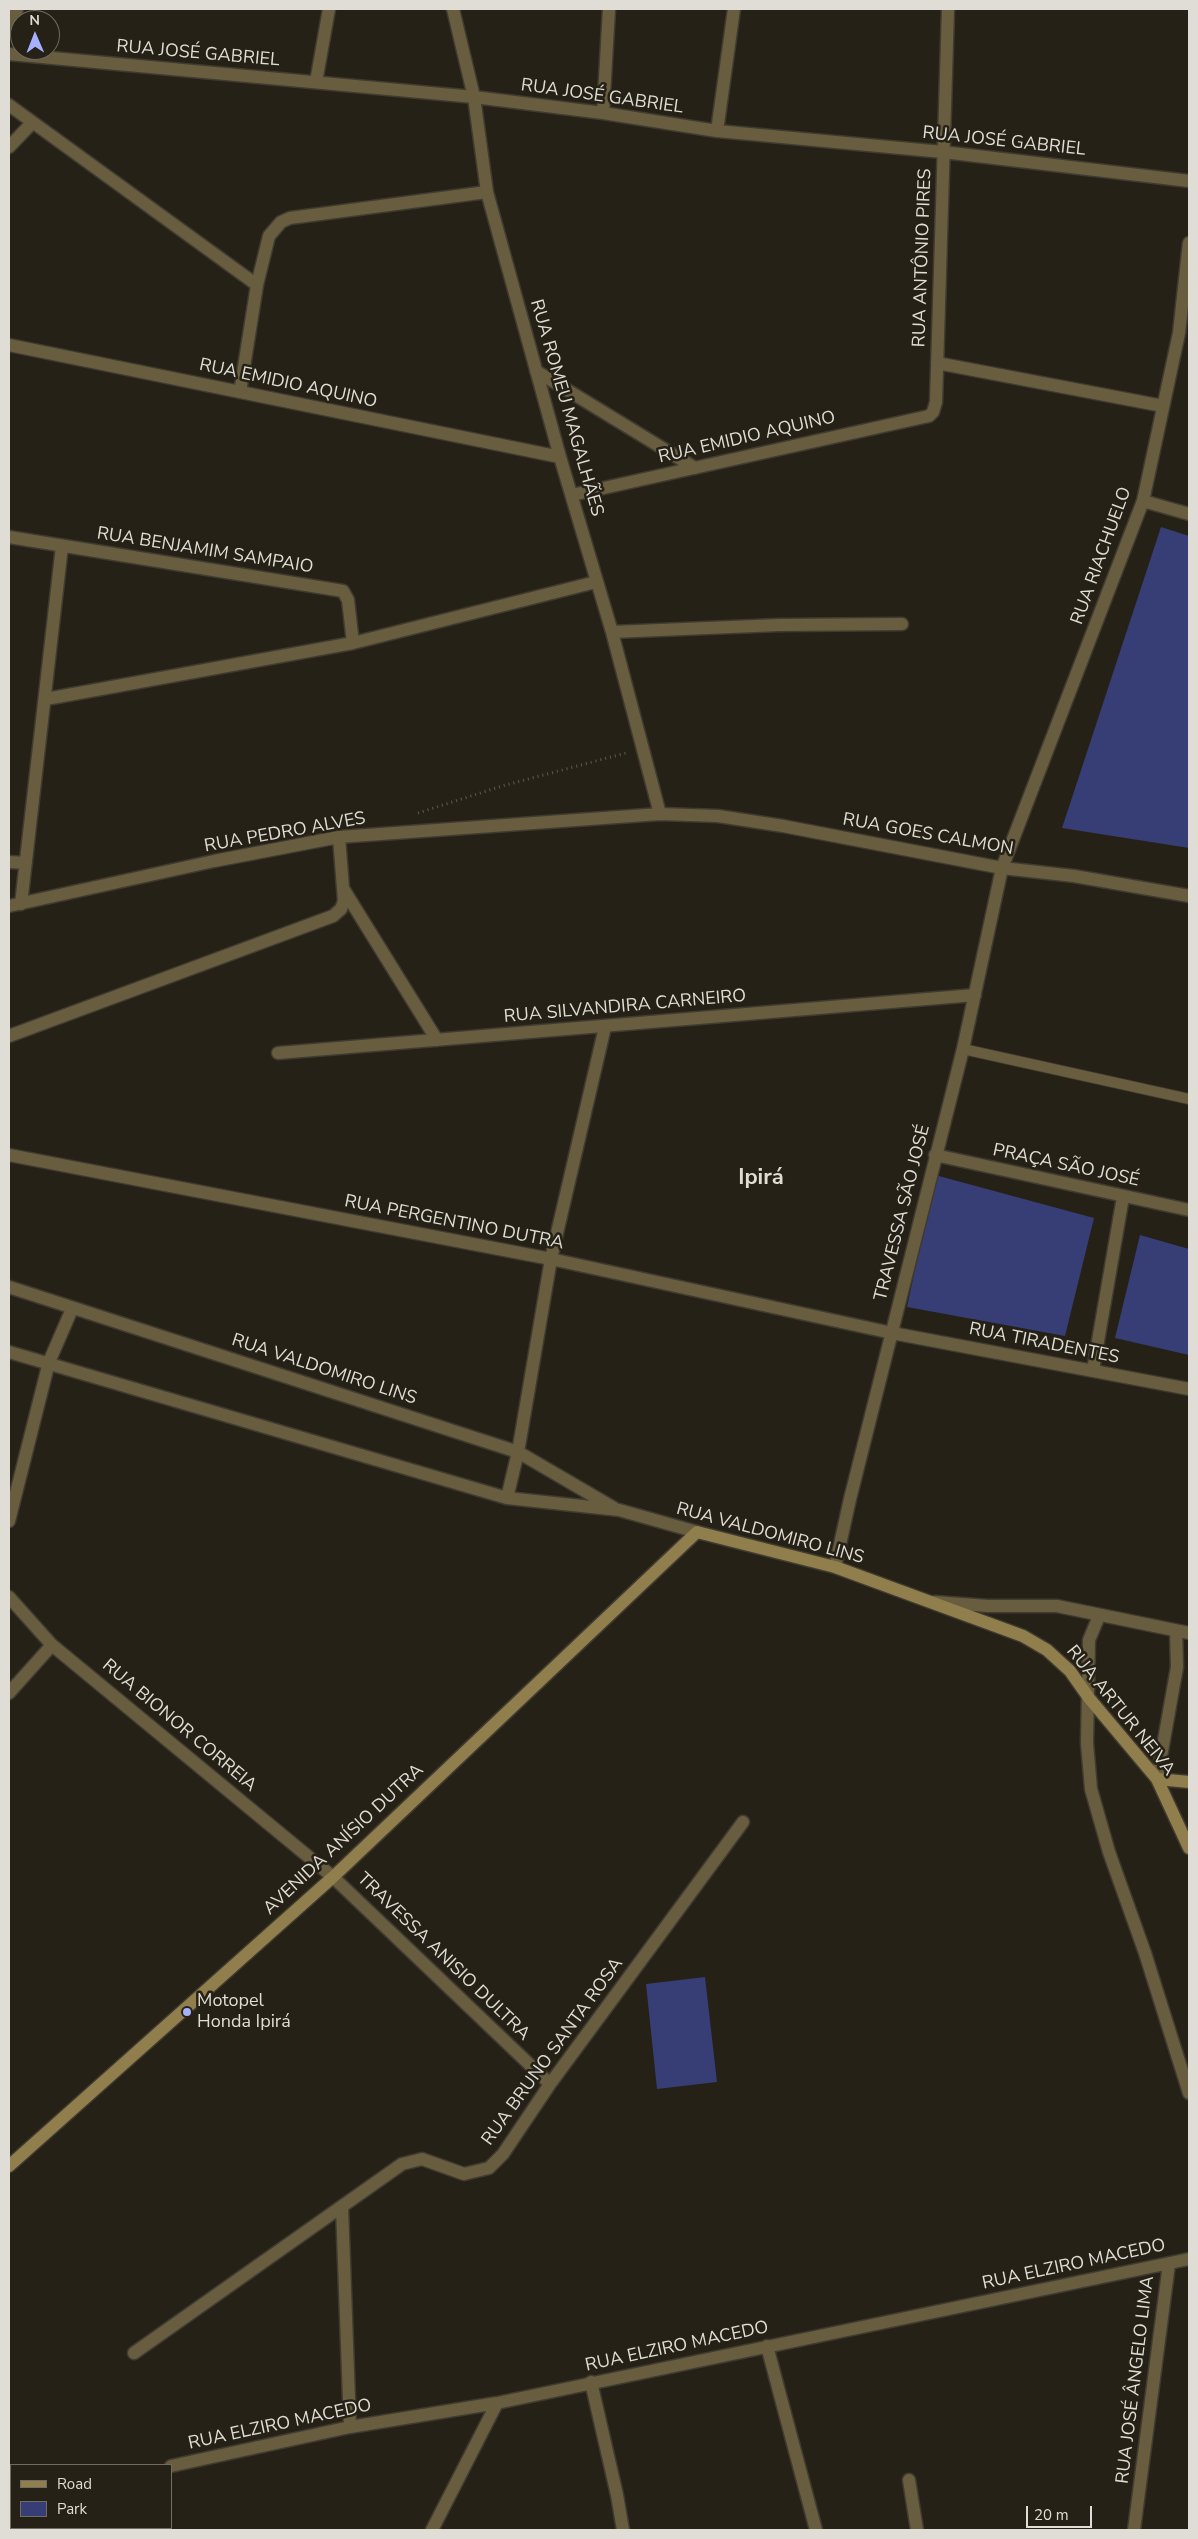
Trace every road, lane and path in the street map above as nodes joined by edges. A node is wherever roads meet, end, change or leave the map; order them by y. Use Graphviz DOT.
graph roads {
  1 [pos="17,9"];
  2 [pos="329,9"];
  3 [pos="453,9"];
  4 [pos="609,9"];
  5 [pos="734,9"];
  6 [pos="948,9"];
  7 [pos="9,30"];
  8 [pos="9,54"];
  9 [pos="316,82"];
  10 [pos="474,97"];
  11 [pos="9,105"];
  12 [pos="603,113"];
  13 [pos="32,123"];
  14 [pos="717,131"];
  15 [pos="9,147"];
  16 [pos="943,152"];
  17 [pos="1189,180"];
  18 [pos="487,192"];
  19 [pos="1189,243"];
  20 [pos="257,285"];
  21 [pos="1184,334"];
  22 [pos="9,345"];
  23 [pos="937,363"];
  24 [pos="536,371"];
  25 [pos="240,392"];
  26 [pos="1163,406"];
  27 [pos="929,416"];
  28 [pos="560,458"];
  29 [pos="695,468"];
  30 [pos="572,495"];
  31 [pos="1143,501"];
  32 [pos="1189,514"];
  33 [pos="9,537"];
  34 [pos="62,546"];
  35 [pos="596,582"];
  36 [pos="902,624"];
  37 [pos="612,632"];
  38 [pos="353,643"];
  39 [pos="46,699"];
  40 [pos="644,749"];
  41 [pos="660,814"];
  42 [pos="411,815"];
  43 [pos="338,837"];
  44 [pos="9,862"];
  45 [pos="26,863"];
  46 [pos="1002,868"];
  47 [pos="344,890"];
  48 [pos="1189,896"];
  49 [pos="15,905"];
  50 [pos="975,995"];
  51 [pos="605,1027"];
  52 [pos="9,1036"];
  53 [pos="437,1040"];
  54 [pos="964,1049"];
  55 [pos="278,1053"];
  56 [pos="1189,1098"];
  57 [pos="9,1155"];
  58 [pos="935,1156"];
  59 [pos="1123,1197"];
  60 [pos="1189,1210"];
  61 [pos="551,1259"];
  62 [pos="9,1287"];
  63 [pos="72,1309"];
  64 [pos="892,1333"];
  65 [pos="9,1352"];
  66 [pos="49,1362"];
  67 [pos="1093,1370"];
  68 [pos="1189,1389"];
  69 [pos="518,1452"];
  70 [pos="508,1498"];
  71 [pos="619,1510"];
  72 [pos="9,1521"];
  73 [pos="697,1532"];
  74 [pos="836,1567"];
  75 [pos="9,1597"];
  76 [pos="927,1601"];
  77 [pos="1099,1616"];
  78 [pos="1176,1631"];
  79 [pos="1189,1633"];
  80 [pos="1023,1636"];
  81 [pos="52,1645"];
  82 [pos="9,1693"];
  83 [pos="1089,1698"];
  84 [pos="1156,1779"];
  85 [pos="1189,1782"];
  86 [pos="742,1822"];
  87 [pos="1189,1848"];
  88 [pos="333,1876"];
  89 [pos="550,2084"];
  90 [pos="1189,2093"];
  91 [pos="9,2166"];
  92 [pos="342,2207"];
  93 [pos="1189,2259"];
  94 [pos="1169,2264"];
  95 [pos="767,2346"];
  96 [pos="134,2353"];
  97 [pos="591,2382"];
  98 [pos="497,2403"];
  99 [pos="350,2428"];
  100 [pos="172,2466"];
  101 [pos="909,2480"];
  102 [pos="432,2530"];
  103 [pos="622,2530"];
  104 [pos="816,2530"];
  105 [pos="917,2530"];
  106 [pos="1134,2530"];
  1 -- 7 [label="street"];
  2 -- 9 [label="street"];
  3 -- 10 [label="street, RUA ROMEU MAGALHÃES"];
  4 -- 12 [label="street"];
  5 -- 14 [label="street"];
  6 -- 16 [label="street, RUA ANTÔNIO PIRES"];
  8 -- 9 [label="street, RUA JOSÉ GABRIEL"];
  9 -- 10 [label="street, RUA JOSÉ GABRIEL"];
  10 -- 12 [label="street, RUA JOSÉ GABRIEL"];
  10 -- 18 [label="street, RUA ROMEU MAGALHÃES"];
  11 -- 13 [label="street"];
  12 -- 14 [label="street, RUA JOSÉ GABRIEL"];
  13 -- 15 [label="street"];
  13 -- 20 [label="street"];
  14 -- 16 [label="street, RUA JOSÉ GABRIEL"];
  16 -- 17 [label="street, RUA JOSÉ GABRIEL"];
  16 -- 23 [label="street, RUA ANTÔNIO PIRES"];
  18 -- 20 [label="street"];
  18 -- 24 [label="street, RUA ROMEU MAGALHÃES"];
  19 -- 21 [label="street, RUA RIACHUELO"];
  20 -- 25 [label="street"];
  21 -- 26 [label="street, RUA RIACHUELO"];
  22 -- 25 [label="street, RUA EMIDIO AQUINO"];
  23 -- 26 [label="street"];
  23 -- 27 [label="street, RUA ANTÔNIO PIRES"];
  24 -- 28 [label="street, RUA ROMEU MAGALHÃES"];
  24 -- 29 [label="street"];
  25 -- 28 [label="street, RUA EMIDIO AQUINO"];
  26 -- 31 [label="street, RUA RIACHUELO"];
  27 -- 29 [label="street, RUA EMIDIO AQUINO"];
  28 -- 30 [label="street, RUA ROMEU MAGALHÃES"];
  29 -- 30 [label="street, RUA EMIDIO AQUINO"];
  30 -- 35 [label="street, RUA ROMEU MAGALHÃES"];
  31 -- 32 [label="street"];
  31 -- 46 [label="street, RUA RIACHUELO"];
  33 -- 34 [label="street, RUA BENJAMIM SAMPAIO"];
  34 -- 38 [label="street, RUA BENJAMIM SAMPAIO"];
  34 -- 39 [label="street"];
  35 -- 37 [label="street, RUA ROMEU MAGALHÃES"];
  35 -- 38 [label="street"];
  36 -- 37 [label="street"];
  37 -- 40 [label="street, RUA ROMEU MAGALHÃES"];
  38 -- 39 [label="street"];
  39 -- 45 [label="street"];
  40 -- 41 [label="street, RUA ROMEU MAGALHÃES"];
  40 -- 42 [label="path"];
  41 -- 43 [label="street, RUA PEDRO ALVES"];
  41 -- 46 [label="street, RUA GOES CALMON"];
  43 -- 47 [label="street"];
  43 -- 49 [label="street, RUA PEDRO ALVES"];
  44 -- 45 [label="street"];
  45 -- 49 [label="street"];
  46 -- 48 [label="street, RUA GOES CALMON"];
  46 -- 50 [label="street, TRAVESSA SÃO JOSÉ"];
  47 -- 52 [label="street"];
  47 -- 53 [label="street"];
  50 -- 51 [label="street, RUA SILVANDIRA CARNEIRO"];
  50 -- 54 [label="street, TRAVESSA SÃO JOSÉ"];
  51 -- 53 [label="street, RUA SILVANDIRA CARNEIRO"];
  51 -- 61 [label="street"];
  53 -- 55 [label="street, RUA SILVANDIRA CARNEIRO"];
  54 -- 56 [label="lane"];
  54 -- 58 [label="street, TRAVESSA SÃO JOSÉ"];
  57 -- 61 [label="street, RUA PERGENTINO DUTRA"];
  58 -- 59 [label="street, PRAÇA SÃO JOSÉ"];
  58 -- 64 [label="street, TRAVESSA SÃO JOSÉ"];
  59 -- 60 [label="street, PRAÇA SÃO JOSÉ"];
  59 -- 67 [label="street"];
  61 -- 64 [label="street, RUA PERGENTINO DUTRA"];
  61 -- 69 [label="street"];
  62 -- 63 [label="street, RUA VALDOMIRO LINS"];
  63 -- 66 [label="street"];
  63 -- 69 [label="street, RUA VALDOMIRO LINS"];
  64 -- 67 [label="street, RUA TIRADENTES"];
  64 -- 74 [label="street, TRAVESSA SÃO JOSÉ"];
  65 -- 66 [label="street, RUA VALDOMIRO LINS"];
  66 -- 70 [label="street, RUA VALDOMIRO LINS"];
  66 -- 72 [label="street"];
  67 -- 68 [label="street, RUA TIRADENTES"];
  69 -- 70 [label="street"];
  69 -- 71 [label="street, RUA VALDOMIRO LINS"];
  70 -- 71 [label="street, RUA VALDOMIRO LINS"];
  71 -- 73 [label="street, RUA VALDOMIRO LINS"];
  73 -- 74 [label="main road, RUA VALDOMIRO LINS"];
  73 -- 88 [label="main road, AVENIDA ANÍSIO DUTRA"];
  74 -- 76 [label="main road, RUA VALDOMIRO LINS"];
  75 -- 81 [label="street, RUA BIONOR CORREIA"];
  76 -- 77 [label="street"];
  76 -- 80 [label="main road, RUA VALDOMIRO LINS"];
  77 -- 78 [label="street"];
  77 -- 83 [label="street"];
  78 -- 79 [label="street"];
  78 -- 84 [label="street"];
  80 -- 83 [label="main road, RUA ARTUR NEIVA"];
  81 -- 82 [label="street"];
  81 -- 88 [label="street, RUA BIONOR CORREIA"];
  83 -- 84 [label="main road, RUA ARTUR NEIVA"];
  83 -- 90 [label="street"];
  84 -- 85 [label="main road"];
  84 -- 87 [label="main road, RUA ARTUR NEIVA"];
  86 -- 89 [label="street, RUA BRUNO SANTA ROSA"];
  88 -- 89 [label="street, TRAVESSA ANISIO DULTRA"];
  88 -- 91 [label="main road, AVENIDA ANÍSIO DUTRA"];
  89 -- 92 [label="street, RUA BRUNO SANTA ROSA"];
  92 -- 96 [label="street, RUA BRUNO SANTA ROSA"];
  92 -- 99 [label="street"];
  93 -- 94 [label="street, RUA ELZIRO MACEDO"];
  94 -- 95 [label="street, RUA ELZIRO MACEDO"];
  94 -- 106 [label="street, RUA JOSÉ ÂNGELO LIMA"];
  95 -- 97 [label="street, RUA ELZIRO MACEDO"];
  95 -- 104 [label="street"];
  97 -- 98 [label="street, RUA ELZIRO MACEDO"];
  97 -- 103 [label="street"];
  98 -- 99 [label="street, RUA ELZIRO MACEDO"];
  98 -- 102 [label="street"];
  99 -- 100 [label="street, RUA ELZIRO MACEDO"];
  101 -- 105 [label="street"];
}
